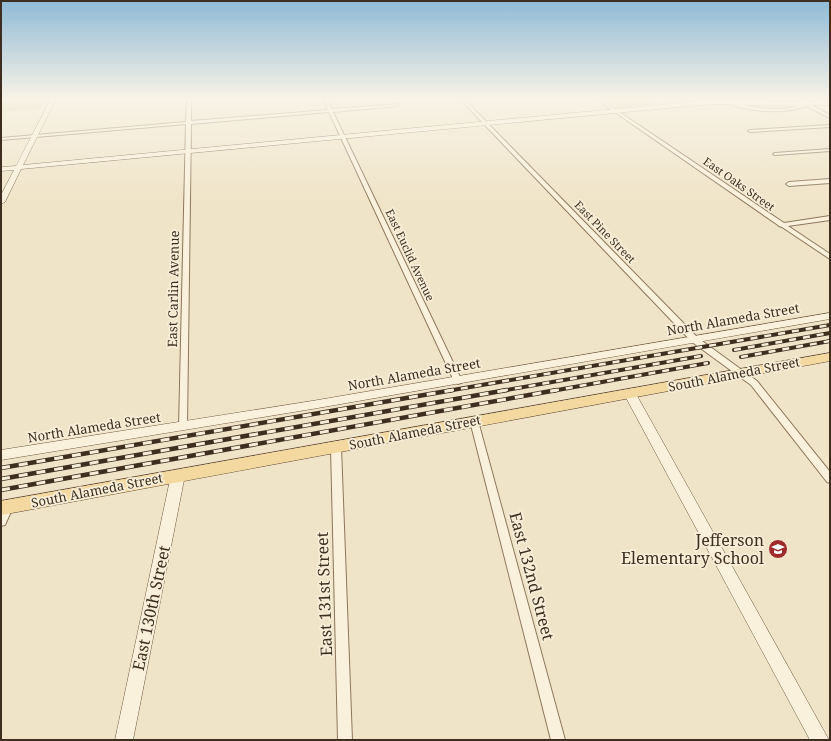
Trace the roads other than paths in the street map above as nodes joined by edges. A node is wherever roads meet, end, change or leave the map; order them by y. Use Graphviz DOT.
graph roads {
  1 [pos="62,134"];
  2 [pos="188,134"];
  3 [pos="342,134"];
  4 [pos="381,134"];
  5 [pos="495,134"];
  6 [pos="649,134"];
  7 [pos="33,136"];
  8 [pos="344,137"];
  9 [pos="1,139"];
  10 [pos="830,150"];
  11 [pos="188,152"];
  12 [pos="774,154"];
  13 [pos="17,168"];
  14 [pos="1,169"];
  15 [pos="830,181"];
  16 [pos="789,184"];
  17 [pos="1,202"];
  18 [pos="830,218"];
  19 [pos="781,225"];
  20 [pos="830,257"];
  21 [pos="830,316"];
  22 [pos="695,340"];
  23 [pos="830,356"];
  24 [pos="741,372"];
  25 [pos="458,381"];
  26 [pos="630,394"];
  27 [pos="474,421"];
  28 [pos="183,427"];
  29 [pos="336,447"];
  30 [pos="1,455"];
  31 [pos="178,475"];
  32 [pos="830,479"];
  33 [pos="4,508"];
  34 [pos="1,522"];
  35 [pos="124,740"];
  36 [pos="345,740"];
  37 [pos="558,740"];
  38 [pos="820,740"];
  1 -- 7 [label="street"];
  2 -- 11 [label="street, East Carlin Avenue"];
  3 -- 8 [label="street, East Euclid Avenue"];
  4 -- 8 [label="street"];
  5 -- 22 [label="street, East Pine Street"];
  6 -- 19 [label="street, East Oaks Street"];
  7 -- 9 [label="street"];
  7 -- 13 [label="street"];
  8 -- 11 [label="street"];
  8 -- 25 [label="street, East Euclid Avenue"];
  10 -- 12 [label="street"];
  11 -- 13 [label="street"];
  11 -- 28 [label="street, East Carlin Avenue"];
  13 -- 14 [label="street"];
  13 -- 17 [label="street"];
  15 -- 16 [label="street"];
  18 -- 19 [label="street"];
  19 -- 20 [label="street, East Oaks Street"];
  21 -- 22 [label="street, North Alameda Street"];
  22 -- 24 [label="street, East Pine Street"];
  22 -- 25 [label="street, North Alameda Street"];
  23 -- 24 [label="main road, South Alameda Street"];
  24 -- 26 [label="main road, South Alameda Street"];
  24 -- 32 [label="street, East Pine Street"];
  25 -- 28 [label="street, North Alameda Street"];
  26 -- 27 [label="main road, South Alameda Street"];
  26 -- 38 [label="street"];
  27 -- 29 [label="main road, South Alameda Street"];
  27 -- 37 [label="street, East 132nd Street"];
  28 -- 30 [label="street, North Alameda Street"];
  29 -- 31 [label="main road, South Alameda Street"];
  29 -- 36 [label="street, East 131st Street"];
  31 -- 33 [label="main road, South Alameda Street"];
  31 -- 35 [label="street, East 130th Street"];
  33 -- 34 [label="street"];
}
